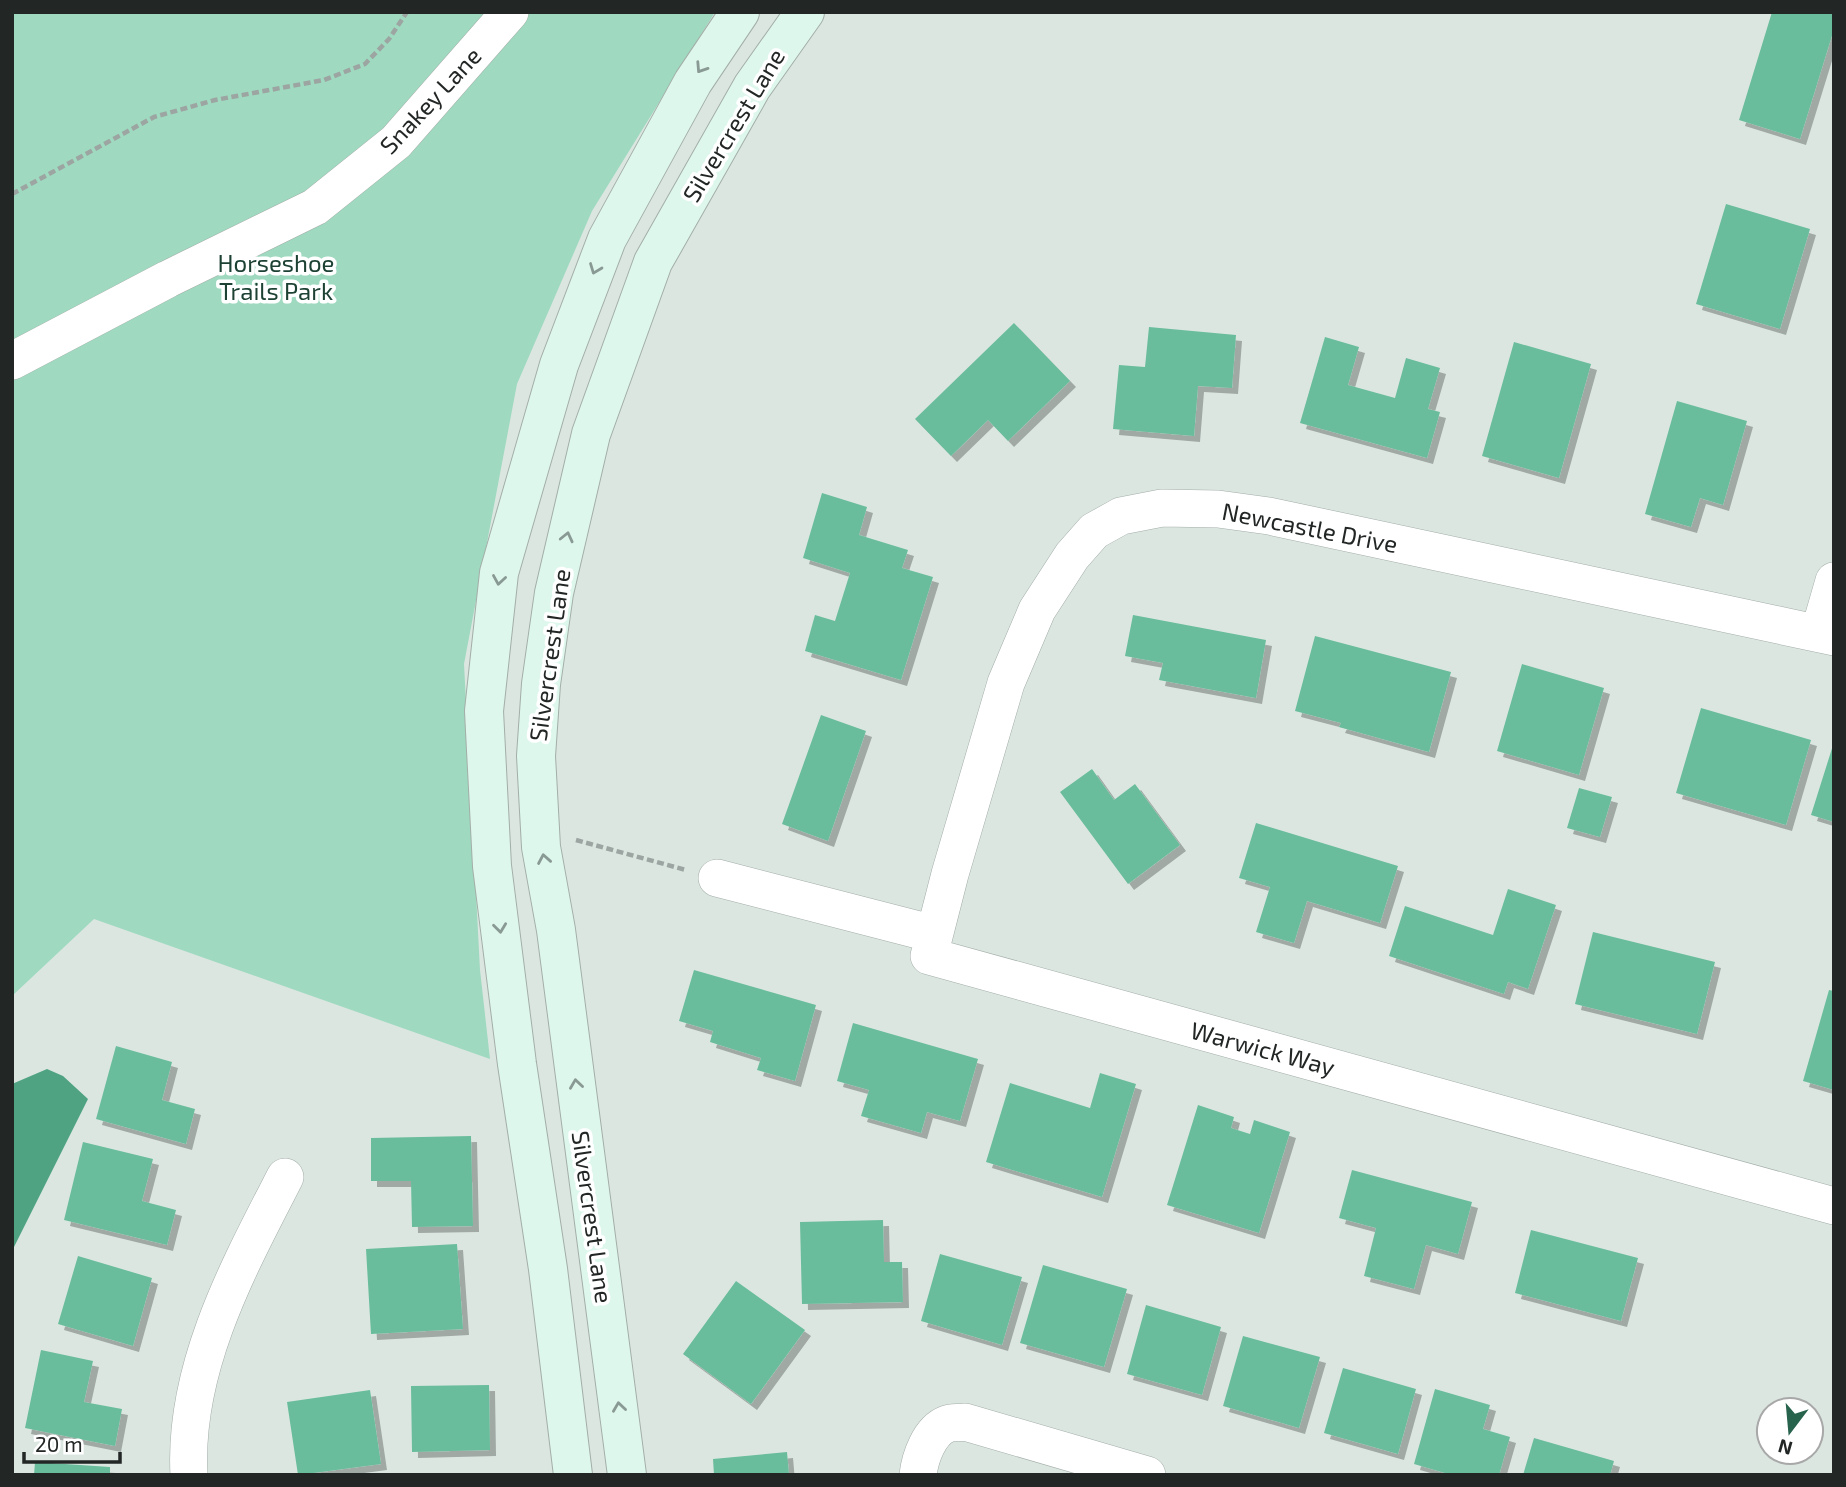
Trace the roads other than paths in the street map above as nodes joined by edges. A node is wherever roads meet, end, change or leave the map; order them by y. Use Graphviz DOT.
graph roads {
  1 [pos="510,12"];
  2 [pos="740,12"];
  3 [pos="804,12"];
  4 [pos="12,361"];
  5 [pos="1834,581"];
  6 [pos="1826,635"];
  7 [pos="717,878"];
  8 [pos="934,934"];
  9 [pos="285,1177"];
  10 [pos="1834,1206"];
  11 [pos="189,1475"];
  12 [pos="573,1475"];
  13 [pos="628,1475"];
  14 [pos="918,1475"];
  15 [pos="1147,1475"];
  1 -- 4 [label="street, Snakey Lane"];
  2 -- 12 [label="street, one-way"];
  13 -- 3 [label="street, Silvercrest Lane, one-way"];
  5 -- 6 [label="street"];
  6 -- 8 [label="street, Newcastle Drive"];
  7 -- 8 [label="street"];
  8 -- 10 [label="street, Warwick Way"];
  9 -- 11 [label="street"];
  14 -- 15 [label="street"];
}
